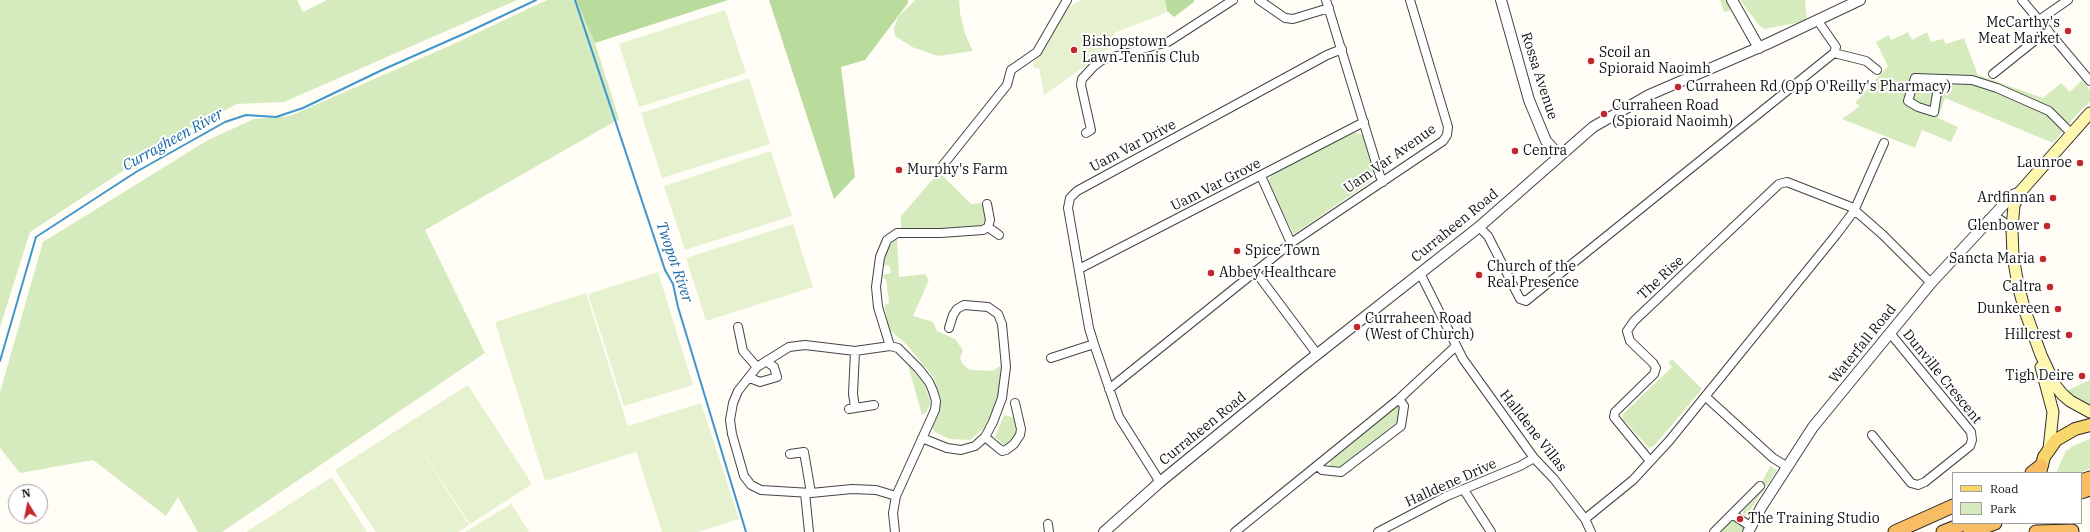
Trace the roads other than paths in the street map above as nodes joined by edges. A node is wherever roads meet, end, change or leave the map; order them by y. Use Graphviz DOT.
graph roads {
  1 [pos="1067,0"];
  2 [pos="1234,0"];
  3 [pos="1259,0"];
  4 [pos="1410,0"];
  5 [pos="1502,0"];
  6 [pos="1732,0"];
  7 [pos="1860,0"];
  8 [pos="2022,0"];
  9 [pos="2068,0"];
  10 [pos="1327,4"];
  11 [pos="2040,20"];
  12 [pos="1818,21"];
  13 [pos="2048,30"];
  14 [pos="1759,48"];
  15 [pos="1342,49"];
  16 [pos="1834,53"];
  17 [pos="1877,70"];
  18 [pos="1993,74"];
  19 [pos="1939,80"];
  20 [pos="2090,81"];
  21 [pos="2090,113"];
  22 [pos="1364,122"];
  23 [pos="2071,133"];
  24 [pos="1086,134"];
  25 [pos="1884,143"];
  26 [pos="1559,155"];
  27 [pos="943,165"];
  28 [pos="1261,176"];
  29 [pos="1383,182"];
  30 [pos="2020,192"];
  31 [pos="987,204"];
  32 [pos="1854,211"];
  33 [pos="1989,220"];
  34 [pos="988,227"];
  35 [pos="1479,227"];
  36 [pos="2012,229"];
  37 [pos="999,236"];
  38 [pos="1290,243"];
  39 [pos="1079,269"];
  40 [pos="1255,271"];
  41 [pos="1420,273"];
  42 [pos="1931,283"];
  43 [pos="738,327"];
  44 [pos="949,328"];
  45 [pos="1890,333"];
  46 [pos="1094,344"];
  47 [pos="890,346"];
  48 [pos="1456,346"];
  49 [pos="855,350"];
  50 [pos="1317,354"];
  51 [pos="2041,355"];
  52 [pos="1052,358"];
  53 [pos="766,361"];
  54 [pos="757,367"];
  55 [pos="750,378"];
  56 [pos="1109,389"];
  57 [pos="1706,397"];
  58 [pos="1400,398"];
  59 [pos="1015,403"];
  60 [pos="874,405"];
  61 [pos="2090,412"];
  62 [pos="2090,425"];
  63 [pos="1872,435"];
  64 [pos="985,437"];
  65 [pos="922,438"];
  66 [pos="2049,449"];
  67 [pos="790,454"];
  68 [pos="1534,458"];
  69 [pos="1650,461"];
  70 [pos="1318,466"];
  71 [pos="1786,466"];
  72 [pos="2038,471"];
  73 [pos="1160,482"];
  74 [pos="1760,486"];
  75 [pos="1464,490"];
  76 [pos="808,493"];
  77 [pos="896,496"];
  78 [pos="1952,506"];
  79 [pos="1732,514"];
  80 [pos="1585,519"];
  81 [pos="1963,524"];
  82 [pos="1992,524"];
  83 [pos="2062,524"];
  84 [pos="1749,529"];
  85 [pos="2074,531"];
  86 [pos="809,532"];
  87 [pos="895,532"];
  88 [pos="1104,532"];
  89 [pos="1235,532"];
  90 [pos="1378,532"];
  91 [pos="1491,532"];
  92 [pos="1591,532"];
  93 [pos="1714,532"];
  94 [pos="1895,532"];
  95 [pos="1943,532"];
  96 [pos="1970,532"];
  97 [pos="2036,532"];
  1 -- 27 [label="street"];
  2 -- 24 [label="street"];
  3 -- 10 [label="street"];
  4 -- 29 [label="street, Uam Var Avenue"];
  5 -- 26 [label="street, Rossa Avenue"];
  6 -- 14 [label="street"];
  7 -- 12 [label="street, Curraheen Road"];
  8 -- 11 [label="street"];
  9 -- 11 [label="street"];
  10 -- 15 [label="street"];
  11 -- 13 [label="street"];
  12 -- 14 [label="street, Curraheen Road"];
  12 -- 16 [label="street"];
  13 -- 18 [label="street"];
  13 -- 20 [label="street"];
  14 -- 26 [label="street, Curraheen Road"];
  15 -- 22 [label="street"];
  15 -- 39 [label="street, Uam Var Drive"];
  16 -- 17 [label="street"];
  16 -- 35 [label="street"];
  19 -- 19 [label="street"];
  19 -- 23 [label="street"];
  21 -- 23 [label="main road"];
  22 -- 28 [label="street, Uam Var Grove"];
  22 -- 29 [label="street"];
  23 -- 30 [label="main road"];
  25 -- 32 [label="street"];
  26 -- 35 [label="street, Curraheen Road"];
  28 -- 38 [label="street"];
  28 -- 39 [label="street, Uam Var Grove"];
  29 -- 38 [label="street, Uam Var Avenue"];
  30 -- 33 [label="street, Waterfall Road"];
  30 -- 36 [label="main road"];
  31 -- 34 [label="street"];
  32 -- 42 [label="street, The Rise"];
  32 -- 57 [label="street"];
  32 -- 69 [label="street, The Rise"];
  33 -- 36 [label="street"];
  33 -- 42 [label="street, Waterfall Road"];
  34 -- 37 [label="street"];
  34 -- 47 [label="street"];
  35 -- 41 [label="street, Curraheen Road"];
  36 -- 51 [label="main road"];
  38 -- 40 [label="street, Uam Var Avenue"];
  39 -- 46 [label="street, Uam Var Drive"];
  40 -- 50 [label="street"];
  40 -- 56 [label="street, Uam Var Avenue"];
  41 -- 48 [label="street, Halldene Villas"];
  41 -- 50 [label="street, Curraheen Road"];
  42 -- 45 [label="street, Waterfall Road"];
  43 -- 54 [label="street"];
  44 -- 64 [label="street"];
  45 -- 63 [label="street, Dunville Crescent"];
  45 -- 71 [label="street, Waterfall Road"];
  46 -- 52 [label="street"];
  46 -- 56 [label="street, Uam Var Drive"];
  47 -- 49 [label="street"];
  47 -- 65 [label="street"];
  48 -- 58 [label="street"];
  48 -- 68 [label="street, Halldene Villas"];
  49 -- 53 [label="street"];
  49 -- 60 [label="street"];
  50 -- 73 [label="street, Curraheen Road"];
  51 -- 61 [label="main road"];
  51 -- 66 [label="main road"];
  53 -- 54 [label="street"];
  53 -- 55 [label="street"];
  54 -- 55 [label="street"];
  55 -- 76 [label="street"];
  56 -- 73 [label="street, Uam Var Drive"];
  57 -- 69 [label="street"];
  57 -- 71 [label="street"];
  58 -- 70 [label="street"];
  58 -- 70 [label="street"];
  59 -- 64 [label="street"];
  62 -- 66 [label="main road"];
  64 -- 65 [label="street"];
  65 -- 77 [label="street"];
  66 -- 72 [label="main road"];
  67 -- 76 [label="street"];
  68 -- 75 [label="street, Halldene Drive"];
  68 -- 80 [label="street, Halldene Villas"];
  69 -- 80 [label="street"];
  70 -- 89 [label="street"];
  71 -- 84 [label="street, Waterfall Road"];
  73 -- 88 [label="street, Curraheen Road"];
  74 -- 79 [label="street"];
  75 -- 90 [label="street, Halldene Drive"];
  75 -- 91 [label="street"];
  76 -- 77 [label="street"];
  76 -- 86 [label="street"];
  77 -- 87 [label="street"];
  78 -- 94 [label="highway"];
  79 -- 84 [label="street"];
  79 -- 93 [label="street"];
  80 -- 92 [label="street, Halldene Villas"];
  81 -- 95 [label="highway"];
  82 -- 96 [label="highway"];
  83 -- 85 [label="main road"];
  85 -- 97 [label="highway"];
}
